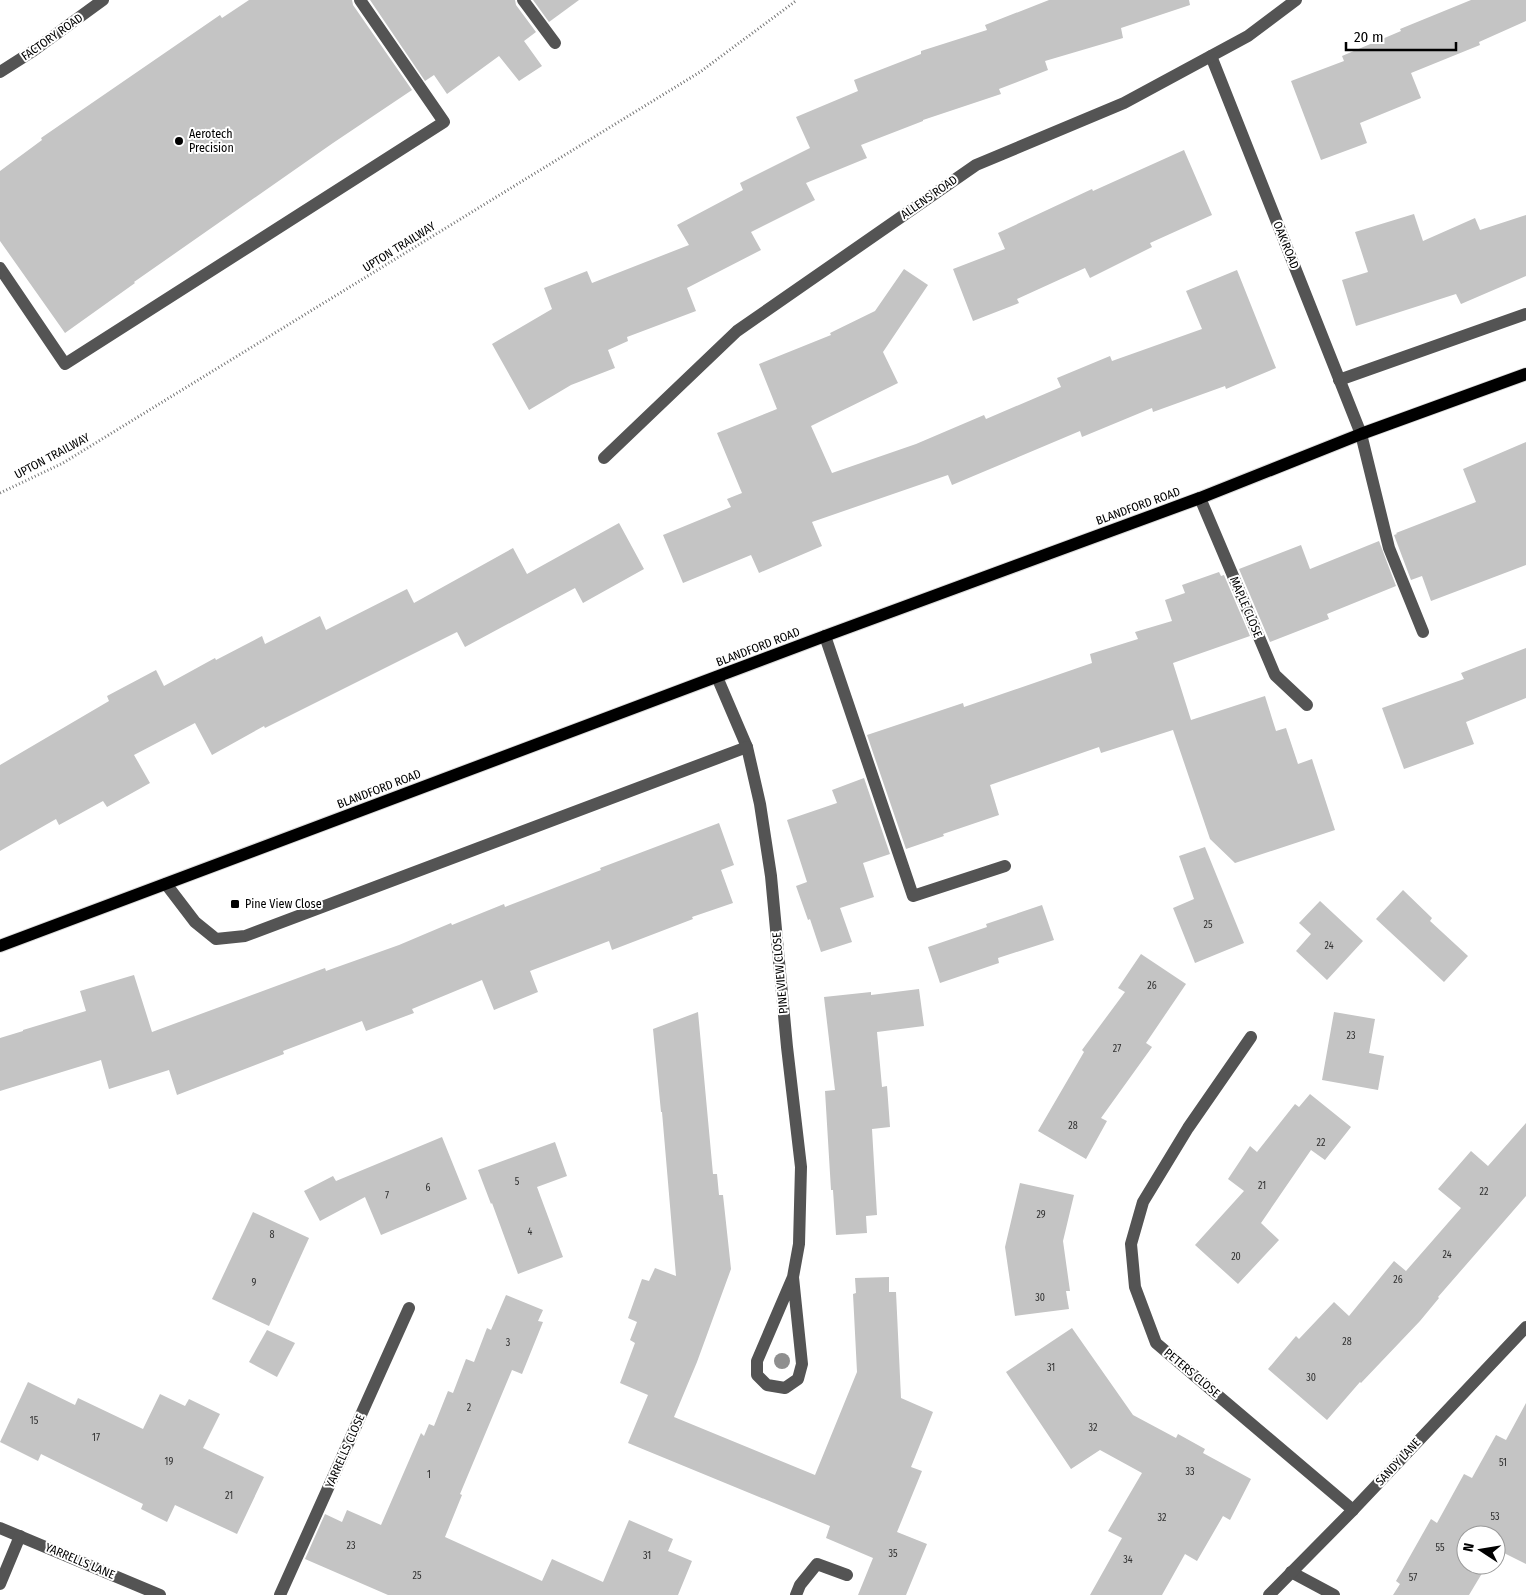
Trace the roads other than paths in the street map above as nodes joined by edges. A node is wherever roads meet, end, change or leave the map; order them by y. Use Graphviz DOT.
graph roads {
  1 [pos="103,0"];
  2 [pos="360,0"];
  3 [pos="523,0"];
  4 [pos="1296,0"];
  5 [pos="555,43"];
  6 [pos="1211,56"];
  7 [pos="0,72"];
  8 [pos="0,268"];
  9 [pos="1526,314"];
  10 [pos="1526,374"];
  11 [pos="1339,380"];
  12 [pos="1361,434"];
  13 [pos="604,458"];
  14 [pos="1200,498"];
  15 [pos="1423,632"];
  16 [pos="825,636"];
  17 [pos="717,677"];
  18 [pos="1307,705"];
  19 [pos="747,747"];
  20 [pos="1005,866"];
  21 [pos="166,884"];
  22 [pos="0,946"];
  23 [pos="1251,1037"];
  24 [pos="793,1277"];
  25 [pos="409,1308"];
  26 [pos="1526,1327"];
  27 [pos="1352,1510"];
  28 [pos="0,1528"];
  29 [pos="20,1536"];
  30 [pos="1291,1572"];
  31 [pos="846,1575"];
  32 [pos="0,1584"];
  33 [pos="160,1595"];
  34 [pos="280,1595"];
  35 [pos="796,1595"];
  36 [pos="1269,1595"];
  37 [pos="1334,1595"];
  1 -- 7 [label="street, FACTORY ROAD"];
  2 -- 8 [label="street"];
  3 -- 5 [label="street"];
  4 -- 6 [label="street, ALLENS ROAD"];
  6 -- 11 [label="street, OAK ROAD"];
  6 -- 13 [label="street, ALLENS ROAD"];
  9 -- 11 [label="street"];
  10 -- 12 [label="main road, BLANDFORD ROAD"];
  11 -- 12 [label="street, OAK ROAD"];
  12 -- 14 [label="main road, BLANDFORD ROAD"];
  12 -- 15 [label="street, OAK ROAD"];
  14 -- 16 [label="main road, BLANDFORD ROAD"];
  14 -- 18 [label="street, MAPLE CLOSE"];
  16 -- 17 [label="main road, BLANDFORD ROAD"];
  16 -- 20 [label="street"];
  17 -- 19 [label="street, PINE VIEW CLOSE"];
  17 -- 21 [label="main road, BLANDFORD ROAD"];
  19 -- 21 [label="street"];
  19 -- 24 [label="street, PINE VIEW CLOSE"];
  21 -- 22 [label="main road, BLANDFORD ROAD"];
  23 -- 27 [label="street, PETERS CLOSE"];
  24 -- 24 [label="street, PINE VIEW CLOSE"];
  25 -- 34 [label="street, YARRELLS CLOSE"];
  26 -- 27 [label="street, SANDY LANE"];
  27 -- 30 [label="street, SANDY LANE"];
  28 -- 29 [label="street, YARRELLS LANE"];
  29 -- 32 [label="street"];
  29 -- 33 [label="street, YARRELLS LANE"];
  30 -- 36 [label="street, SANDY LANE"];
  30 -- 37 [label="street"];
  31 -- 35 [label="street"];
}
